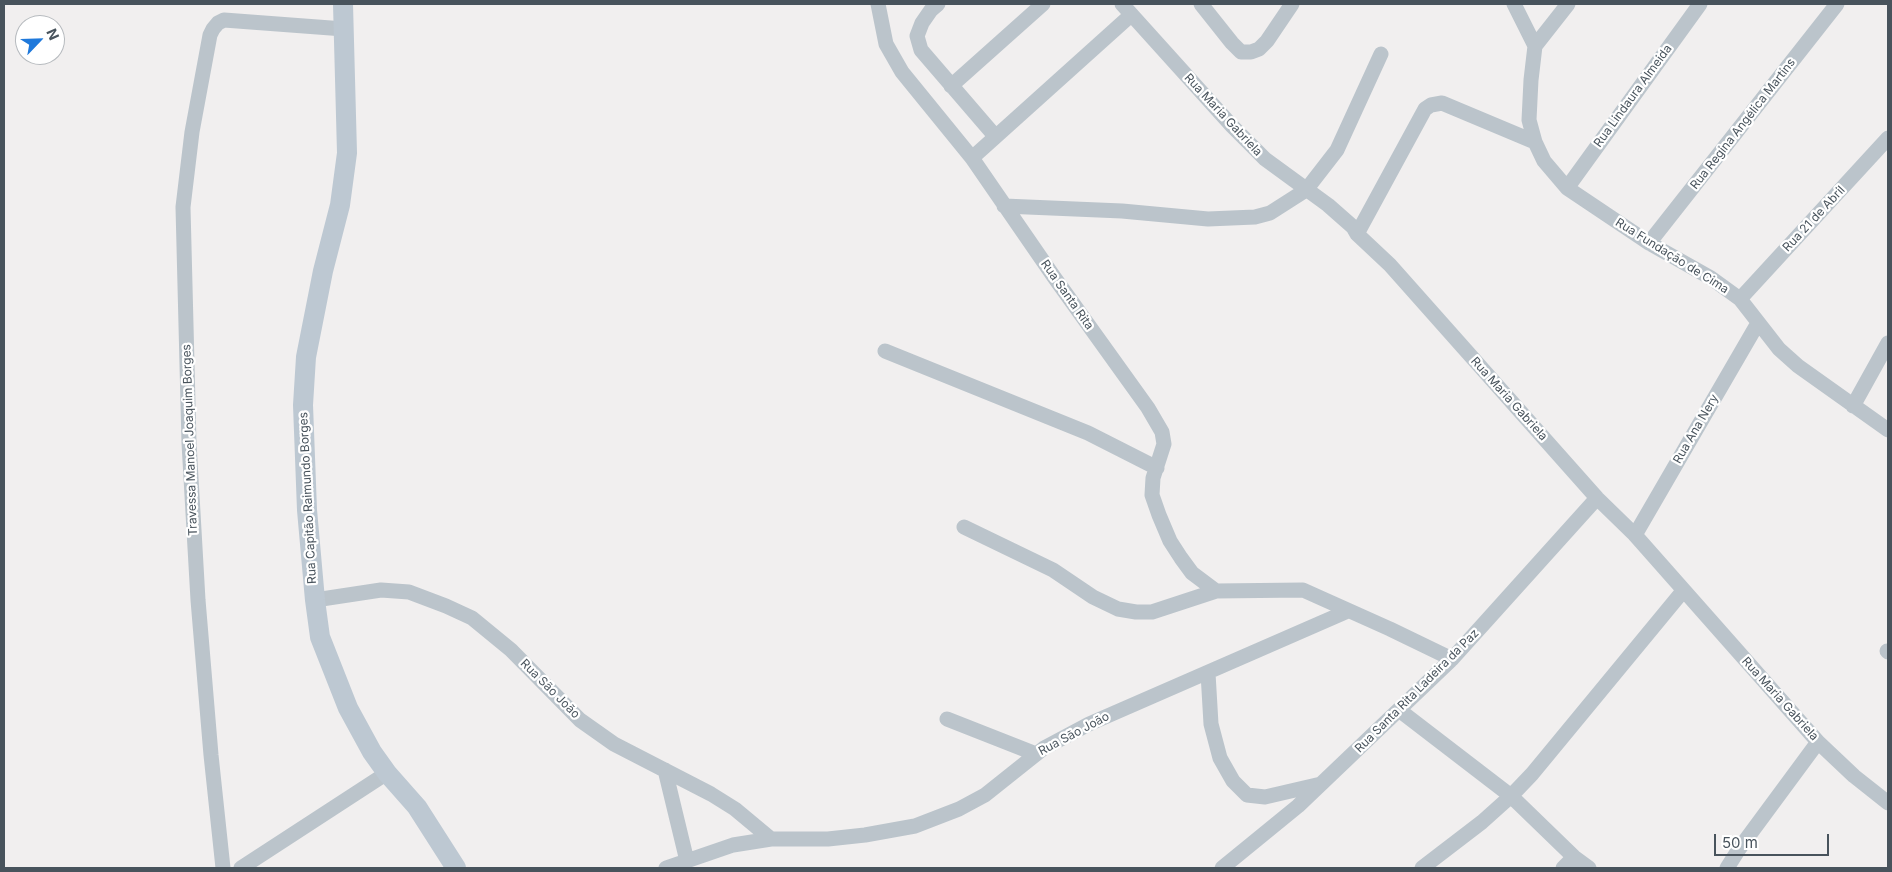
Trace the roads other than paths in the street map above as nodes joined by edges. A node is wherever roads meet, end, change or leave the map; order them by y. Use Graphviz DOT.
graph roads {
  1 [pos="343,4"];
  2 [pos="878,4"];
  3 [pos="938,4"];
  4 [pos="1043,4"];
  5 [pos="1201,4"];
  6 [pos="1292,4"];
  7 [pos="1514,4"];
  8 [pos="1568,4"];
  9 [pos="1700,4"];
  10 [pos="1837,4"];
  11 [pos="1126,10"];
  12 [pos="344,29"];
  13 [pos="1535,46"];
  14 [pos="1381,54"];
  15 [pos="951,86"];
  16 [pos="995,136"];
  17 [pos="1888,138"];
  18 [pos="1535,142"];
  19 [pos="972,158"];
  20 [pos="1567,188"];
  21 [pos="1306,190"];
  22 [pos="1004,206"];
  23 [pos="1357,234"];
  24 [pos="1649,243"];
  25 [pos="1740,299"];
  26 [pos="1758,323"];
  27 [pos="1888,343"];
  28 [pos="885,351"];
  29 [pos="1853,406"];
  30 [pos="1888,430"];
  31 [pos="1157,468"];
  32 [pos="1597,498"];
  33 [pos="964,527"];
  34 [pos="1635,535"];
  35 [pos="1216,591"];
  36 [pos="1682,591"];
  37 [pos="315,600"];
  38 [pos="1348,611"];
  39 [pos="1452,659"];
  40 [pos="1208,673"];
  41 [pos="1399,710"];
  42 [pos="946,719"];
  43 [pos="1818,742"];
  44 [pos="1036,754"];
  45 [pos="665,770"];
  46 [pos="387,773"];
  47 [pos="1323,783"];
  48 [pos="1511,796"];
  49 [pos="1888,803"];
  50 [pos="771,839"];
  51 [pos="1574,857"];
  52 [pos="687,861"];
  53 [pos="223,868"];
  54 [pos="241,868"];
  55 [pos="456,868"];
  56 [pos="666,868"];
  57 [pos="1222,868"];
  58 [pos="1422,868"];
  59 [pos="1563,868"];
  60 [pos="1589,868"];
  61 [pos="1727,868"];
  1 -- 12 [label="street, Rua Capitão Raimundo Borges"];
  2 -- 19 [label="street, Rua Santa Rita"];
  3 -- 15 [label="street"];
  4 -- 15 [label="street"];
  5 -- 6 [label="street"];
  7 -- 13 [label="street"];
  8 -- 13 [label="street"];
  9 -- 20 [label="street, Rua Lindaura Almeida"];
  10 -- 24 [label="street, Rua Regina Angélica Martins"];
  11 -- 16 [label="street"];
  11 -- 21 [label="street, Rua Maria Gabriela"];
  12 -- 37 [label="street, Rua Capitão Raimundo Borges"];
  12 -- 53 [label="street, Travessa Manoel Joaquim Borges"];
  13 -- 18 [label="street, Rua Fundação de Cima"];
  14 -- 21 [label="street"];
  15 -- 16 [label="street"];
  16 -- 19 [label="street"];
  17 -- 25 [label="street, Rua 21 de Abril"];
  18 -- 20 [label="street, Rua Fundação de Cima"];
  18 -- 23 [label="street"];
  19 -- 22 [label="street, Rua Santa Rita"];
  20 -- 24 [label="street, Rua Fundação de Cima"];
  21 -- 22 [label="street"];
  21 -- 23 [label="street, Rua Maria Gabriela"];
  22 -- 31 [label="street, Rua Santa Rita"];
  23 -- 32 [label="street, Rua Maria Gabriela"];
  24 -- 25 [label="street, Rua Fundação de Cima"];
  25 -- 26 [label="street, Rua Fundação de Cima"];
  26 -- 29 [label="street, Rua Fundação de Cima"];
  26 -- 34 [label="street, Rua Ana Nery"];
  27 -- 29 [label="street"];
  28 -- 31 [label="street"];
  29 -- 30 [label="street, Rua Fundação de Cima"];
  31 -- 35 [label="street, Rua Santa Rita"];
  32 -- 34 [label="street, Rua Maria Gabriela"];
  32 -- 39 [label="street, Rua Santa Rita Ladeira da Paz"];
  33 -- 35 [label="street"];
  34 -- 36 [label="street, Rua Maria Gabriela"];
  35 -- 38 [label="street"];
  36 -- 43 [label="street, Rua Maria Gabriela"];
  36 -- 48 [label="street"];
  37 -- 45 [label="street, Rua São João"];
  37 -- 46 [label="street, Rua Capitão Raimundo Borges"];
  38 -- 39 [label="street"];
  38 -- 40 [label="street, Rua São João"];
  39 -- 41 [label="street, Rua Santa Rita Ladeira da Paz"];
  40 -- 44 [label="street, Rua São João"];
  40 -- 47 [label="street"];
  41 -- 47 [label="street, Rua Santa Rita Ladeira da Paz"];
  41 -- 48 [label="street"];
  42 -- 44 [label="street"];
  43 -- 49 [label="street, Rua Maria Gabriela"];
  43 -- 61 [label="street"];
  44 -- 50 [label="street, Rua São João"];
  45 -- 50 [label="street, Rua São João"];
  45 -- 52 [label="street"];
  46 -- 54 [label="street"];
  46 -- 55 [label="street, Rua Capitão Raimundo Borges"];
  47 -- 57 [label="street, Rua Santa Rita Ladeira da Paz"];
  48 -- 51 [label="street"];
  48 -- 58 [label="street"];
  50 -- 52 [label="street, Rua São João"];
  51 -- 59 [label="street"];
  51 -- 60 [label="street"];
  52 -- 56 [label="street, Rua São João"];
}
